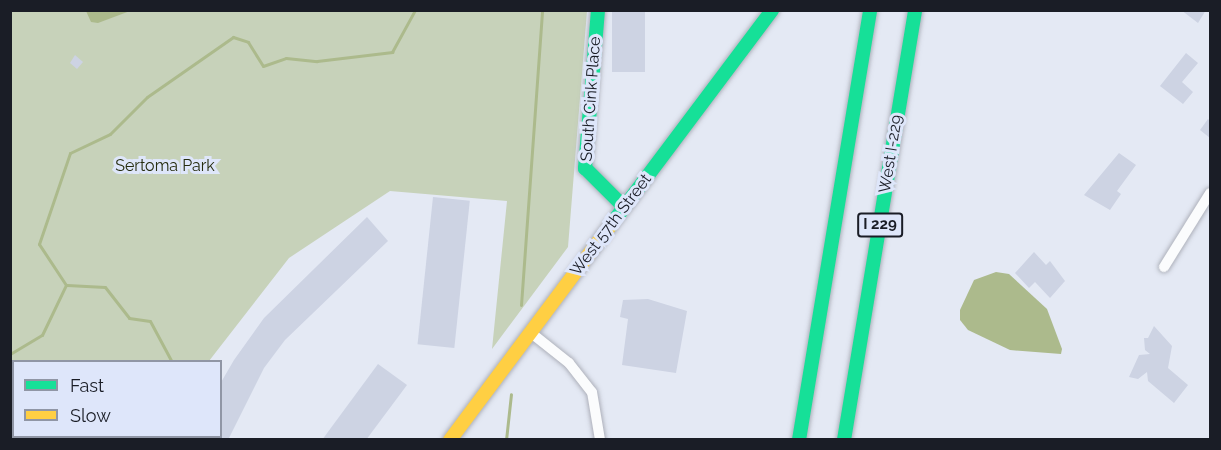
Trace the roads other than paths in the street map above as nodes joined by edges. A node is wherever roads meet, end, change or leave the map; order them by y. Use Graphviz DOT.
graph roads {
  1 [pos="598,10"];
  2 [pos="772,10"];
  3 [pos="870,10"];
  4 [pos="915,10"];
  5 [pos="1210,193"];
  6 [pos="624,207"];
  7 [pos="1164,267"];
  8 [pos="530,332"];
  9 [pos="450,440"];
  10 [pos="600,440"];
  11 [pos="799,440"];
  12 [pos="844,440"];
  1 -- 6 [label="main road, South Cink Place"];
  2 -- 6 [label="main road, West 57th Street"];
  3 -- 11 [label="main road, I 229"];
  4 -- 12 [label="main road, West I-229 / I 229"];
  5 -- 7 [label="street"];
  6 -- 8 [label="main road, West 57th Street"];
  8 -- 9 [label="main road, West 57th Street"];
  8 -- 10 [label="street"];
}
